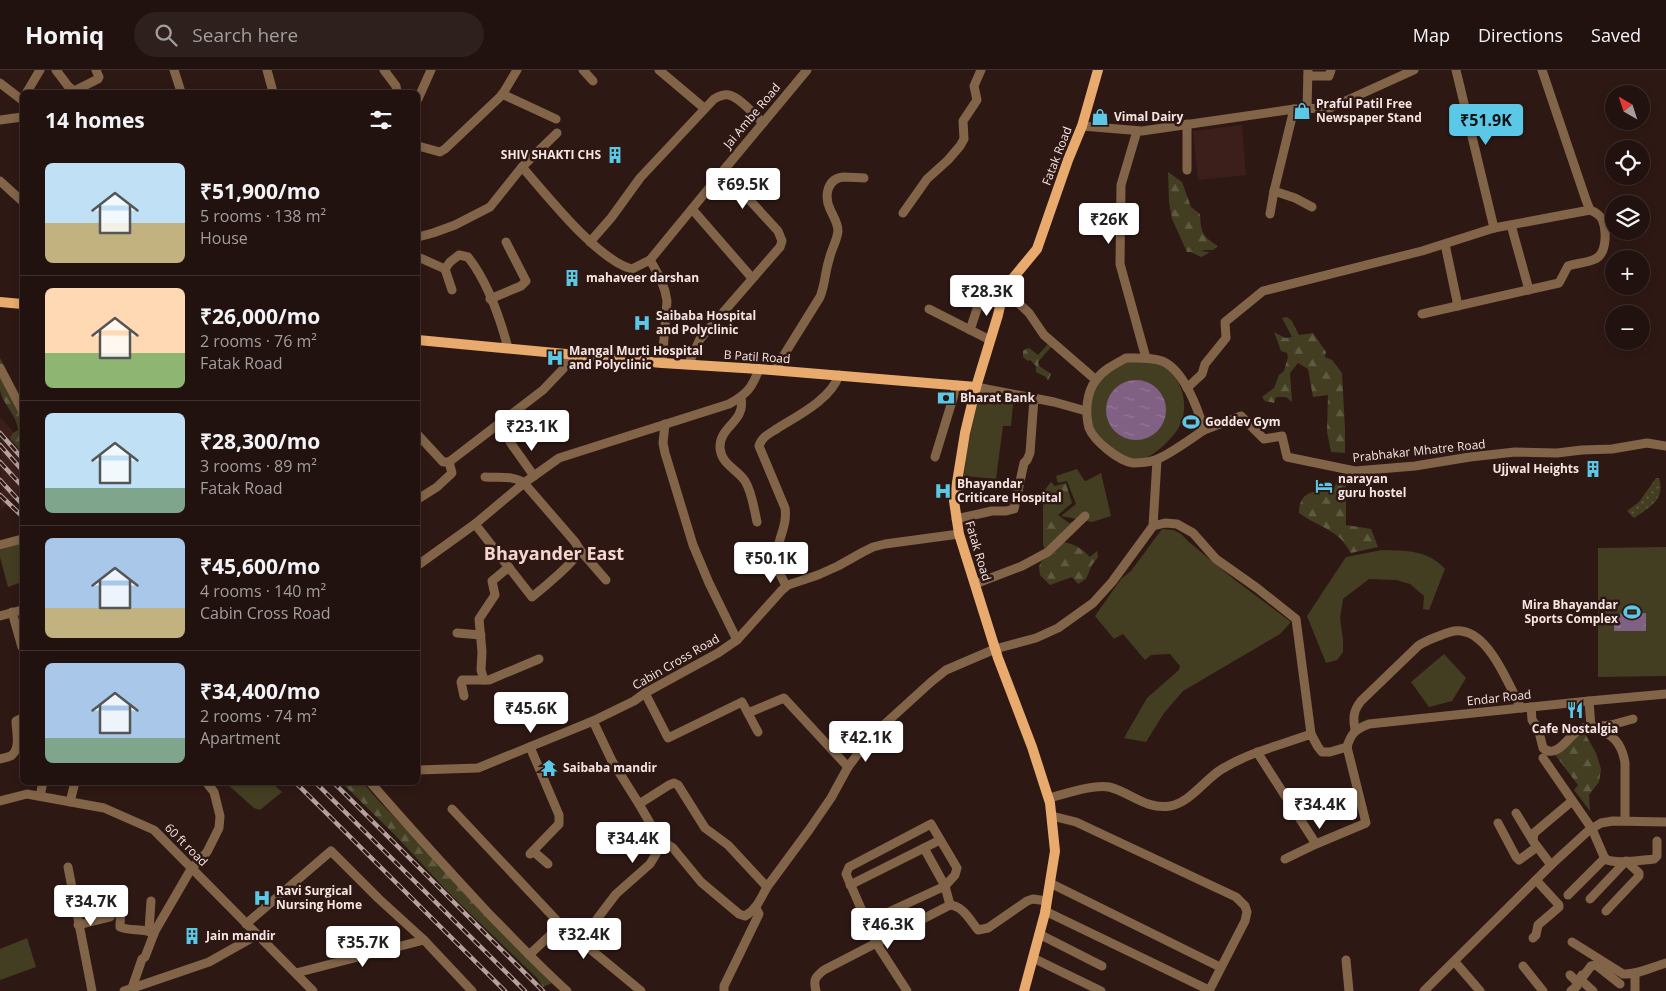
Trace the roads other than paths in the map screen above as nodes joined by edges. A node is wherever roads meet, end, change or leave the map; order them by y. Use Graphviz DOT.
graph roads {
  1 [pos="40,70"];
  2 [pos="56,70"];
  3 [pos="96,70"];
  4 [pos="174,70"];
  5 [pos="267,70"];
  6 [pos="384,70"];
  7 [pos="431,70"];
  8 [pos="517,70"];
  9 [pos="583,70"];
  10 [pos="659,70"];
  11 [pos="981,70"];
  12 [pos="1098,70"];
  13 [pos="1330,70"];
  14 [pos="1414,70"];
  15 [pos="1456,70"];
  16 [pos="1542,70"];
  17 [pos="804,71"];
  18 [pos="1308,73"];
  19 [pos="593,81"];
  20 [pos="0,83"];
  21 [pos="28,90"];
  22 [pos="73,90"];
  23 [pos="79,90"];
  24 [pos="180,90"];
  25 [pos="272,90"];
  26 [pos="397,90"];
  27 [pos="502,94"];
  28 [pos="420,95"];
  29 [pos="20,98"];
  30 [pos="704,108"];
  31 [pos="1294,109"];
  32 [pos="1307,109"];
  33 [pos="20,117"];
  34 [pos="0,120"];
  35 [pos="556,120"];
  36 [pos="763,123"];
  37 [pos="1187,124"];
  38 [pos="1082,126"];
  39 [pos="1137,131"];
  40 [pos="557,133"];
  41 [pos="420,146"];
  42 [pos="522,167"];
  43 [pos="722,170"];
  44 [pos="1188,170"];
  45 [pos="864,178"];
  46 [pos="0,181"];
  47 [pos="1274,191"];
  48 [pos="20,199"];
  49 [pos="1312,207"];
  50 [pos="692,209"];
  51 [pos="1590,210"];
  52 [pos="903,213"];
  53 [pos="1270,214"];
  54 [pos="1511,225"];
  55 [pos="1494,228"];
  56 [pos="420,236"];
  57 [pos="506,242"];
  58 [pos="590,242"];
  59 [pos="1445,244"];
  60 [pos="420,258"];
  61 [pos="650,260"];
  62 [pos="445,269"];
  63 [pos="752,278"];
  64 [pos="452,290"];
  65 [pos="1529,290"];
  66 [pos="981,297"];
  67 [pos="490,298"];
  68 [pos="1013,298"];
  69 [pos="0,302"];
  70 [pos="20,304"];
  71 [pos="1458,306"];
  72 [pos="929,309"];
  73 [pos="1422,314"];
  74 [pos="970,330"];
  75 [pos="420,340"];
  76 [pos="990,340"];
  77 [pos="508,348"];
  78 [pos="571,354"];
  79 [pos="1146,358"];
  80 [pos="662,363"];
  81 [pos="688,365"];
  82 [pos="0,368"];
  83 [pos="759,369"];
  84 [pos="776,370"];
  85 [pos="839,375"];
  86 [pos="1096,380"];
  87 [pos="957,385"];
  88 [pos="976,387"];
  89 [pos="1187,388"];
  90 [pos="741,398"];
  91 [pos="1034,398"];
  92 [pos="20,406"];
  93 [pos="1086,411"];
  94 [pos="665,424"];
  95 [pos="1204,430"];
  96 [pos="420,437"];
  97 [pos="510,442"];
  98 [pos="1666,446"];
  99 [pos="935,457"];
  100 [pos="1157,460"];
  101 [pos="449,462"];
  102 [pos="534,476"];
  103 [pos="485,477"];
  104 [pos="524,483"];
  105 [pos="420,498"];
  106 [pos="1084,516"];
  107 [pos="956,519"];
  108 [pos="757,522"];
  109 [pos="475,524"];
  110 [pos="1153,526"];
  111 [pos="959,534"];
  112 [pos="20,540"];
  113 [pos="0,546"];
  114 [pos="580,550"];
  115 [pos="420,564"];
  116 [pos="509,567"];
  117 [pos="606,580"];
  118 [pos="975,584"];
  119 [pos="786,586"];
  120 [pos="20,610"];
  121 [pos="12,612"];
  122 [pos="0,616"];
  123 [pos="457,633"];
  124 [pos="481,635"];
  125 [pos="20,640"];
  126 [pos="737,640"];
  127 [pos="995,648"];
  128 [pos="539,659"];
  129 [pos="484,680"];
  130 [pos="646,693"];
  131 [pos="1666,694"];
  132 [pos="464,696"];
  133 [pos="1589,701"];
  134 [pos="1531,707"];
  135 [pos="1521,708"];
  136 [pos="748,713"];
  137 [pos="20,719"];
  138 [pos="1633,719"];
  139 [pos="593,721"];
  140 [pos="1590,727"];
  141 [pos="1355,730"];
  142 [pos="758,732"];
  143 [pos="1606,733"];
  144 [pos="1311,734"];
  145 [pos="530,747"];
  146 [pos="1347,747"];
  147 [pos="1257,752"];
  148 [pos="1543,758"];
  149 [pos="0,759"];
  150 [pos="848,767"];
  151 [pos="420,770"];
  152 [pos="42,785"];
  153 [pos="74,785"];
  154 [pos="208,785"];
  155 [pos="373,785"];
  156 [pos="40,796"];
  157 [pos="1049,798"];
  158 [pos="0,801"];
  159 [pos="1572,801"];
  160 [pos="70,802"];
  161 [pos="639,804"];
  162 [pos="452,809"];
  163 [pos="1516,813"];
  164 [pos="1052,816"];
  165 [pos="1625,821"];
  166 [pos="1498,822"];
  167 [pos="1666,822"];
  168 [pos="1592,829"];
  169 [pos="940,840"];
  170 [pos="1656,841"];
  171 [pos="662,844"];
  172 [pos="1316,844"];
  173 [pos="1535,844"];
  174 [pos="924,848"];
  175 [pos="1605,858"];
  176 [pos="1285,859"];
  177 [pos="1626,861"];
  178 [pos="548,864"];
  179 [pos="1551,865"];
  180 [pos="68,867"];
  181 [pos="192,868"];
  182 [pos="1536,880"];
  183 [pos="1050,883"];
  184 [pos="850,885"];
  185 [pos="945,886"];
  186 [pos="767,887"];
  187 [pos="1568,895"];
  188 [pos="1590,899"];
  189 [pos="121,902"];
  190 [pos="151,902"];
  191 [pos="950,905"];
  192 [pos="75,906"];
  193 [pos="1046,906"];
  194 [pos="756,908"];
  195 [pos="1606,911"];
  196 [pos="597,919"];
  197 [pos="867,922"];
  198 [pos="246,924"];
  199 [pos="78,925"];
  200 [pos="560,926"];
  201 [pos="151,932"];
  202 [pos="1039,934"];
  203 [pos="257,935"];
  204 [pos="1533,938"];
  205 [pos="424,940"];
  206 [pos="1572,942"];
  207 [pos="876,943"];
  208 [pos="529,955"];
  209 [pos="1033,958"];
  210 [pos="1596,958"];
  211 [pos="1346,960"];
  212 [pos="1455,962"];
  213 [pos="1666,963"];
  214 [pos="1102,966"];
  215 [pos="1523,966"];
  216 [pos="1220,967"];
  217 [pos="296,973"];
  218 [pos="1570,974"];
  219 [pos="1631,974"];
  220 [pos="151,982"];
  221 [pos="1577,982"];
  222 [pos="1617,987"];
  223 [pos="128,990"];
  224 [pos="92,991"];
  225 [pos="154,991"];
  226 [pos="313,991"];
  227 [pos="472,991"];
  228 [pos="567,991"];
  229 [pos="640,991"];
  230 [pos="724,991"];
  231 [pos="816,991"];
  232 [pos="907,991"];
  233 [pos="1024,991"];
  234 [pos="1101,991"];
  235 [pos="1209,991"];
  236 [pos="1349,991"];
  237 [pos="1424,991"];
  238 [pos="1480,991"];
  239 [pos="1542,991"];
  240 [pos="1571,991"];
  241 [pos="1592,991"];
  242 [pos="1635,991"];
  1 -- 21 [label="street"];
  2 -- 22 [label="street"];
  3 -- 23 [label="street"];
  4 -- 24 [label="street"];
  5 -- 25 [label="street"];
  6 -- 26 [label="street"];
  7 -- 28 [label="street"];
  8 -- 27 [label="street"];
  9 -- 19 [label="street"];
  10 -- 30 [label="street"];
  11 -- 52 [label="street"];
  12 -- 38 [label="main road, Fatak Road"];
  13 -- 18 [label="street"];
  14 -- 32 [label="street"];
  15 -- 55 [label="street"];
  16 -- 51 [label="street"];
  17 -- 36 [label="street, Jai Ambe Road"];
  18 -- 32 [label="street"];
  20 -- 29 [label="street"];
  27 -- 35 [label="street"];
  27 -- 41 [label="street"];
  30 -- 36 [label="street"];
  30 -- 58 [label="street"];
  31 -- 32 [label="street"];
  31 -- 37 [label="street"];
  31 -- 47 [label="street"];
  33 -- 34 [label="street"];
  36 -- 43 [label="street, Jai Ambe Road"];
  37 -- 39 [label="street"];
  37 -- 44 [label="street"];
  38 -- 39 [label="street"];
  38 -- 76 [label="main road, Fatak Road"];
  39 -- 79 [label="street"];
  40 -- 42 [label="street"];
  42 -- 56 [label="street"];
  42 -- 58 [label="street"];
  43 -- 50 [label="street, Jai Ambe Road"];
  43 -- 63 [label="street"];
  45 -- 84 [label="street"];
  46 -- 48 [label="street"];
  47 -- 49 [label="street"];
  47 -- 53 [label="street"];
  50 -- 61 [label="street, Jai Ambe Road"];
  50 -- 63 [label="street"];
  51 -- 54 [label="street"];
  51 -- 65 [label="street"];
  54 -- 55 [label="street"];
  54 -- 65 [label="street"];
  55 -- 59 [label="street"];
  57 -- 67 [label="street"];
  58 -- 61 [label="street"];
  59 -- 71 [label="street"];
  59 -- 89 [label="street"];
  60 -- 62 [label="street"];
  61 -- 80 [label="street"];
  62 -- 64 [label="street"];
  62 -- 67 [label="street"];
  63 -- 81 [label="street"];
  65 -- 71 [label="street"];
  66 -- 74 [label="street"];
  67 -- 77 [label="street"];
  68 -- 86 [label="street"];
  69 -- 70 [label="main road"];
  71 -- 73 [label="street"];
  72 -- 74 [label="street"];
  74 -- 76 [label="street"];
  75 -- 77 [label="main road, B Patil Road"];
  76 -- 88 [label="main road, Fatak Road"];
  77 -- 78 [label="main road, B Patil Road"];
  78 -- 80 [label="main road, B Patil Road"];
  78 -- 101 [label="street"];
  79 -- 86 [label="street"];
  79 -- 89 [label="street"];
  80 -- 81 [label="main road, B Patil Road"];
  81 -- 83 [label="main road, B Patil Road"];
  82 -- 92 [label="street"];
  83 -- 84 [label="main road, B Patil Road"];
  83 -- 90 [label="street"];
  84 -- 85 [label="main road, B Patil Road"];
  85 -- 87 [label="main road, B Patil Road"];
  85 -- 119 [label="street"];
  86 -- 93 [label="street"];
  87 -- 88 [label="main road, B Patil Road"];
  87 -- 99 [label="street"];
  88 -- 91 [label="street"];
  88 -- 107 [label="main road, Fatak Road"];
  89 -- 95 [label="street"];
  90 -- 94 [label="street"];
  90 -- 108 [label="street"];
  91 -- 93 [label="street"];
  91 -- 107 [label="street"];
  93 -- 100 [label="street"];
  94 -- 102 [label="street"];
  94 -- 126 [label="street"];
  95 -- 98 [label="street, Prabhakar Mhatre Road"];
  95 -- 100 [label="street"];
  96 -- 101 [label="street"];
  97 -- 102 [label="street"];
  100 -- 110 [label="street"];
  101 -- 105 [label="street"];
  102 -- 104 [label="street"];
  103 -- 104 [label="street"];
  104 -- 109 [label="street"];
  104 -- 114 [label="street"];
  106 -- 118 [label="street"];
  107 -- 111 [label="main road, Fatak Road"];
  109 -- 115 [label="street"];
  109 -- 116 [label="street"];
  110 -- 127 [label="street"];
  110 -- 144 [label="street"];
  111 -- 118 [label="main road, Fatak Road"];
  111 -- 119 [label="street, Cabin Cross Road"];
  112 -- 113 [label="street"];
  114 -- 116 [label="street"];
  114 -- 117 [label="street"];
  116 -- 124 [label="street"];
  118 -- 127 [label="main road, Fatak Road"];
  119 -- 126 [label="street, Cabin Cross Road"];
  120 -- 121 [label="street"];
  121 -- 122 [label="street"];
  121 -- 125 [label="street"];
  123 -- 124 [label="street"];
  124 -- 129 [label="street"];
  126 -- 130 [label="street, Cabin Cross Road"];
  127 -- 150 [label="street"];
  127 -- 157 [label="main road, Fatak Road"];
  128 -- 129 [label="street"];
  129 -- 132 [label="street"];
  130 -- 136 [label="street"];
  130 -- 139 [label="street, Cabin Cross Road"];
  131 -- 133 [label="street, Endar Road"];
  133 -- 134 [label="street, Endar Road"];
  133 -- 140 [label="street"];
  134 -- 135 [label="street, Endar Road"];
  134 -- 140 [label="street"];
  135 -- 141 [label="street, Endar Road"];
  135 -- 141 [label="street"];
  136 -- 142 [label="street"];
  136 -- 150 [label="street"];
  137 -- 149 [label="street"];
  138 -- 140 [label="street"];
  139 -- 145 [label="street, Cabin Cross Road"];
  139 -- 161 [label="street"];
  141 -- 146 [label="street"];
  143 -- 165 [label="street"];
  144 -- 146 [label="street"];
  144 -- 147 [label="street"];
  145 -- 151 [label="street, Cabin Cross Road"];
  145 -- 178 [label="street"];
  146 -- 172 [label="street"];
  147 -- 157 [label="street"];
  147 -- 172 [label="street"];
  148 -- 159 [label="street"];
  150 -- 186 [label="street"];
  152 -- 156 [label="street"];
  153 -- 160 [label="street"];
  154 -- 181 [label="street"];
  155 -- 208 [label="street"];
  156 -- 158 [label="street, 60 ft road"];
  156 -- 160 [label="street, 60 ft road"];
  157 -- 164 [label="main road, Fatak Road"];
  159 -- 168 [label="street"];
  159 -- 173 [label="street"];
  160 -- 181 [label="street, 60 ft road"];
  161 -- 171 [label="street"];
  161 -- 186 [label="street"];
  162 -- 200 [label="street"];
  163 -- 173 [label="street"];
  164 -- 183 [label="main road, Fatak Road"];
  164 -- 216 [label="street"];
  165 -- 167 [label="street"];
  165 -- 168 [label="street"];
  166 -- 173 [label="street"];
  168 -- 175 [label="street"];
  168 -- 179 [label="street"];
  169 -- 174 [label="street"];
  169 -- 184 [label="street"];
  169 -- 185 [label="street"];
  170 -- 177 [label="street"];
  171 -- 194 [label="street"];
  171 -- 196 [label="street"];
  172 -- 176 [label="street"];
  173 -- 179 [label="street"];
  174 -- 184 [label="street"];
  174 -- 185 [label="street"];
  175 -- 177 [label="street"];
  175 -- 187 [label="street"];
  177 -- 188 [label="street"];
  177 -- 195 [label="street"];
  179 -- 182 [label="street"];
  180 -- 192 [label="street"];
  181 -- 198 [label="street, 60 ft road"];
  181 -- 201 [label="street"];
  182 -- 204 [label="street"];
  182 -- 212 [label="street"];
  183 -- 193 [label="main road, Fatak Road"];
  183 -- 216 [label="street"];
  184 -- 197 [label="street"];
  185 -- 191 [label="street"];
  185 -- 197 [label="street"];
  186 -- 194 [label="street"];
  189 -- 201 [label="street"];
  190 -- 201 [label="street"];
  191 -- 193 [label="street"];
  191 -- 207 [label="street"];
  192 -- 199 [label="street"];
  192 -- 199 [label="street"];
  193 -- 202 [label="main road, Fatak Road"];
  193 -- 235 [label="street"];
  194 -- 230 [label="street"];
  197 -- 207 [label="street"];
  198 -- 203 [label="street, 60 ft road"];
  198 -- 205 [label="street"];
  199 -- 224 [label="street"];
  200 -- 208 [label="street"];
  200 -- 229 [label="street"];
  201 -- 223 [label="street"];
  202 -- 209 [label="main road, Fatak Road"];
  202 -- 214 [label="street"];
  203 -- 217 [label="street, 60 ft road"];
  203 -- 220 [label="street"];
  205 -- 217 [label="street"];
  205 -- 227 [label="street"];
  206 -- 210 [label="street"];
  207 -- 231 [label="street"];
  207 -- 232 [label="street"];
  208 -- 228 [label="street"];
  209 -- 233 [label="main road, Fatak Road"];
  209 -- 234 [label="street"];
  210 -- 219 [label="street"];
  210 -- 221 [label="street"];
  211 -- 236 [label="street"];
  212 -- 237 [label="street"];
  212 -- 238 [label="street"];
  213 -- 219 [label="street"];
  215 -- 239 [label="street"];
  216 -- 235 [label="street"];
  217 -- 226 [label="street, 60 ft road"];
  218 -- 221 [label="street"];
  219 -- 222 [label="street"];
  219 -- 242 [label="street"];
  220 -- 223 [label="street"];
  220 -- 225 [label="street"];
  221 -- 240 [label="street"];
  222 -- 241 [label="street"];
}
